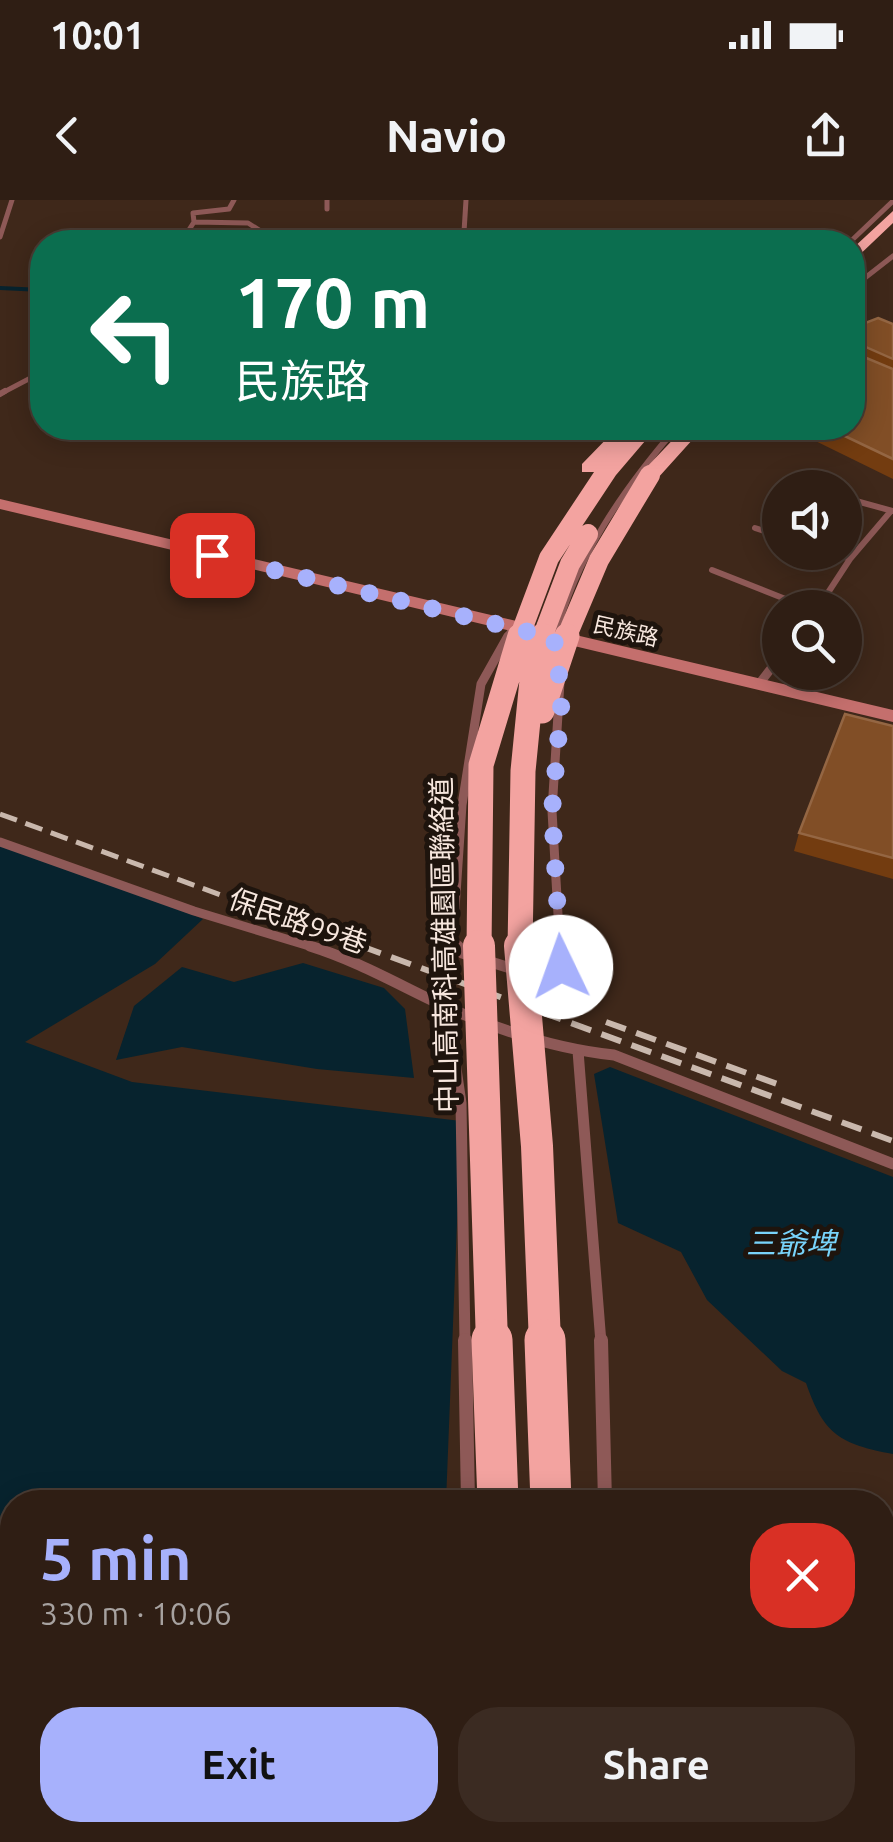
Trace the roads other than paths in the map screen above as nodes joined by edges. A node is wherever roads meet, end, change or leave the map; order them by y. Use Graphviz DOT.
graph roads {
  1 [pos="12,200"];
  2 [pos="234,200"];
  3 [pos="327,200"];
  4 [pos="466,200"];
  5 [pos="877,200"];
  6 [pos="893,202"];
  7 [pos="327,209"];
  8 [pos="888,213"];
  9 [pos="194,222"];
  10 [pos="189,230"];
  11 [pos="261,230"];
  12 [pos="464,230"];
  13 [pos="865,231"];
  14 [pos="893,234"];
  15 [pos="0,237"];
  16 [pos="865,242"];
  17 [pos="893,256"];
  18 [pos="865,260"];
  19 [pos="865,278"];
  20 [pos="30,378"];
  21 [pos="0,394"];
  22 [pos="615,440"];
  23 [pos="630,440"];
  24 [pos="632,440"];
  25 [pos="654,440"];
  26 [pos="667,440"];
  27 [pos="683,440"];
  28 [pos="862,503"];
  29 [pos="0,504"];
  30 [pos="892,511"];
  31 [pos="755,528"];
  32 [pos="762,530"];
  33 [pos="862,545"];
  34 [pos="712,570"];
  35 [pos="763,590"];
  36 [pos="512,628"];
  37 [pos="554,638"];
  38 [pos="762,680"];
  39 [pos="759,684"];
  40 [pos="893,716"];
  41 [pos="481,765"];
  42 [pos="524,771"];
  43 [pos="0,842"];
  44 [pos="447,1007"];
  45 [pos="578,1051"];
  46 [pos="893,1164"];
  47 [pos="468,1490"];
  48 [pos="498,1490"];
  49 [pos="551,1490"];
  50 [pos="605,1490"];
  1 -- 15 [label="lane"];
  2 -- 9 [label="lane"];
  3 -- 7 [label="lane"];
  4 -- 12 [label="lane"];
  5 -- 8 [label="lane"];
  6 -- 8 [label="lane"];
  8 -- 13 [label="lane"];
  8 -- 16 [label="highway"];
  9 -- 10 [label="lane"];
  9 -- 11 [label="lane"];
  14 -- 18 [label="highway"];
  17 -- 19 [label="lane"];
  20 -- 21 [label="lane"];
  22 -- 41 [label="highway, bridge"];
  23 -- 36 [label="lane"];
  24 -- 41 [label="highway, 中山高南科高雄園區聯絡道, bridge"];
  25 -- 42 [label="highway, bridge"];
  26 -- 37 [label="lane"];
  27 -- 42 [label="highway, bridge"];
  28 -- 30 [label="lane"];
  29 -- 36 [label="street, 民族路"];
  30 -- 33 [label="lane"];
  31 -- 32 [label="lane"];
  34 -- 35 [label="lane"];
  36 -- 37 [label="street, 民族路"];
  36 -- 37 [label="lane"];
  37 -- 39 [label="street, 民族路"];
  38 -- 39 [label="lane"];
  39 -- 40 [label="street, 民族路"];
  41 -- 48 [label="highway, 中山高南科高雄園區聯絡道, bridge"];
  42 -- 49 [label="highway, bridge"];
  43 -- 44 [label="lane, 保民路99巷"];
  44 -- 45 [label="lane, 保民路99巷"];
  44 -- 47 [label="lane"];
  45 -- 46 [label="lane, 保民路99巷"];
  45 -- 50 [label="lane"];
}
